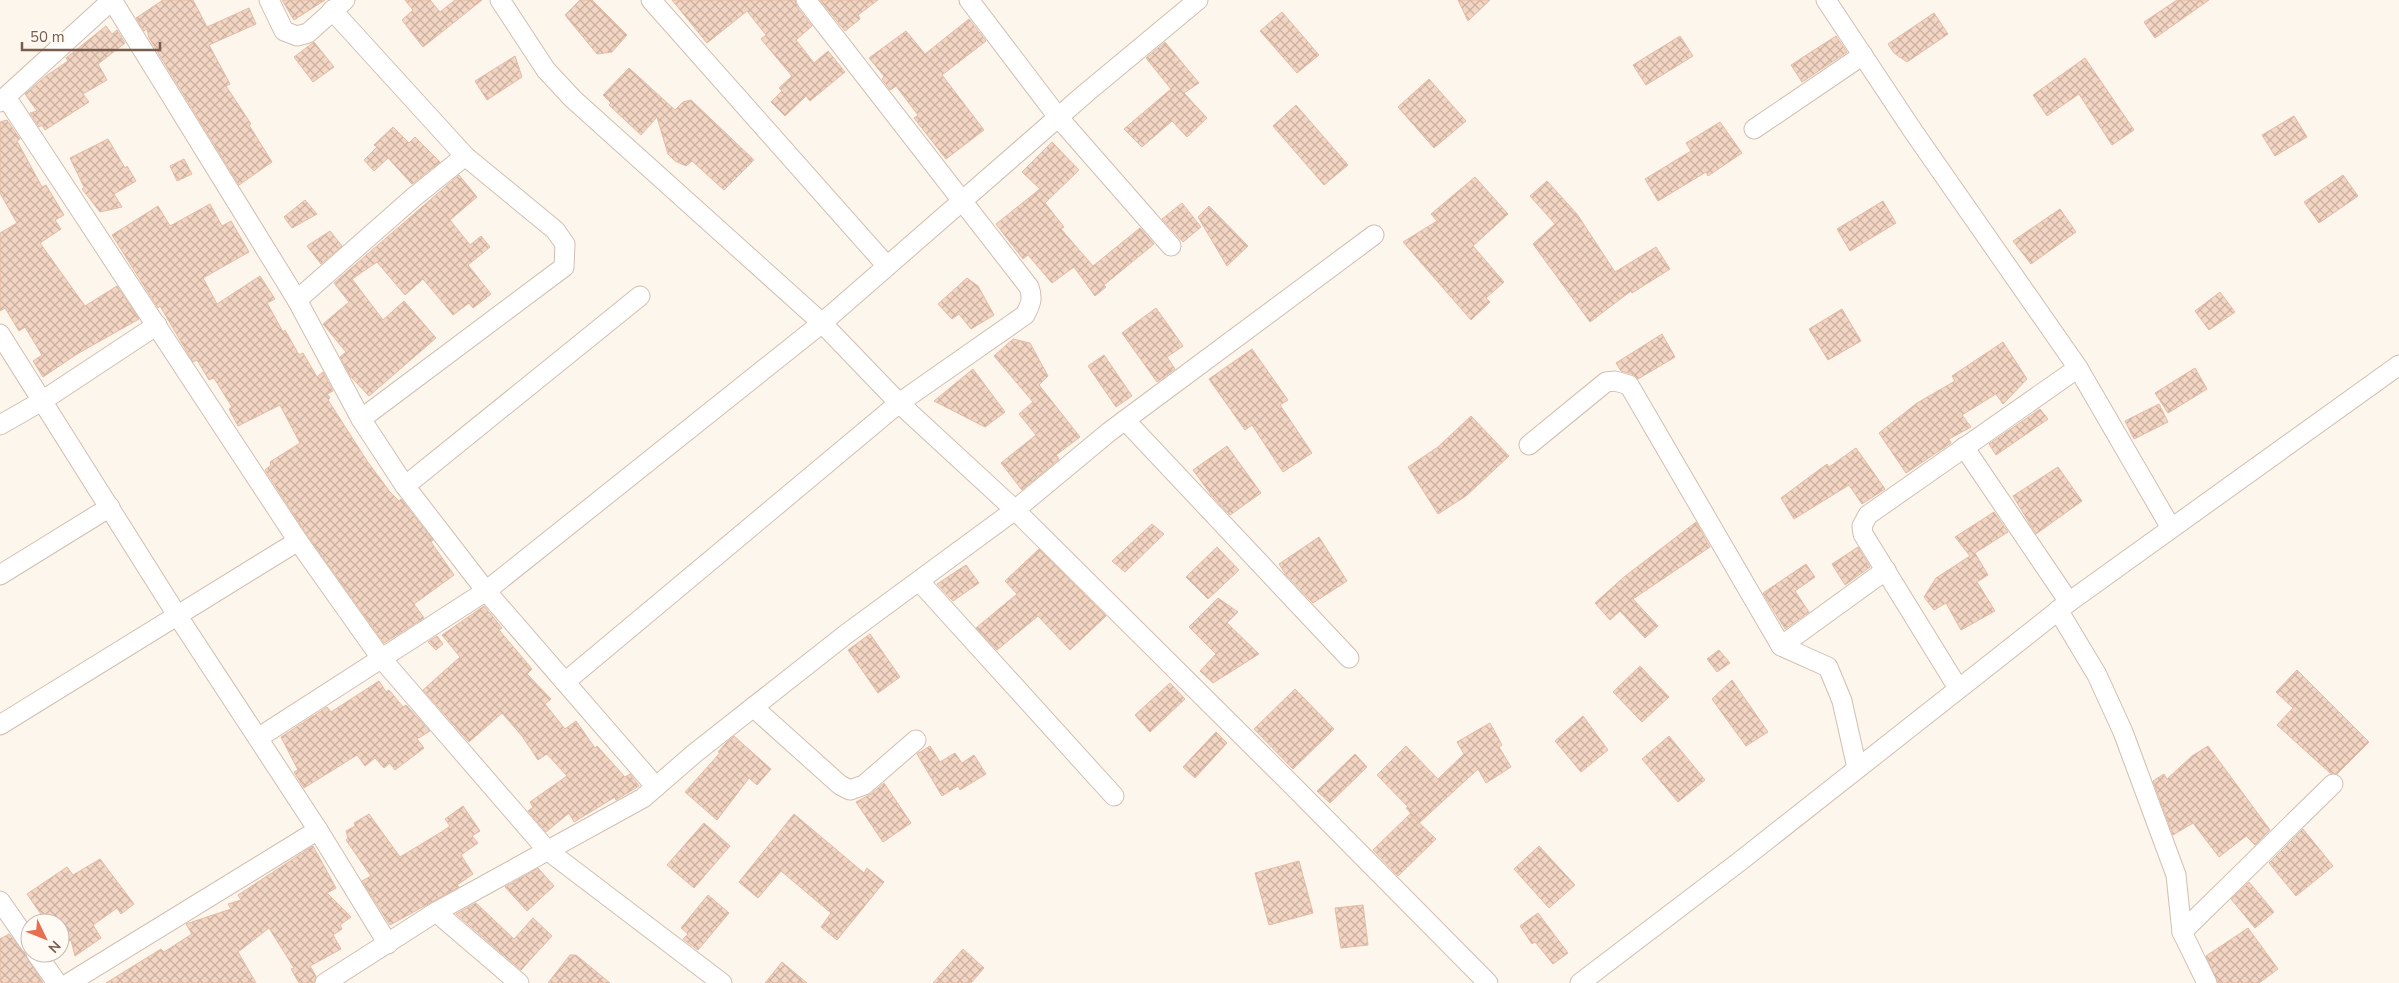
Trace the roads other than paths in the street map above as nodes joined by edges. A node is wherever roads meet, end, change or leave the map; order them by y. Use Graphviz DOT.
graph roads {
  1 [pos="112,0"];
  2 [pos="269,0"];
  3 [pos="500,0"];
  4 [pos="651,0"];
  5 [pos="806,0"];
  6 [pos="1198,0"];
  7 [pos="1826,0"];
  8 [pos="972,1"];
  9 [pos="338,5"];
  10 [pos="1863,56"];
  11 [pos="3,100"];
  12 [pos="1058,117"];
  13 [pos="1754,129"];
  14 [pos="465,156"];
  15 [pos="962,200"];
  16 [pos="1374,235"];
  17 [pos="1171,246"];
  18 [pos="888,266"];
  19 [pos="640,296"];
  20 [pos="297,300"];
  21 [pos="822,323"];
  22 [pos="157,325"];
  23 [pos="0,334"];
  24 [pos="2399,365"];
  25 [pos="2078,368"];
  26 [pos="42,400"];
  27 [pos="900,403"];
  28 [pos="361,419"];
  29 [pos="1125,420"];
  30 [pos="0,425"];
  31 [pos="1529,445"];
  32 [pos="1964,447"];
  33 [pos="405,486"];
  34 [pos="110,507"];
  35 [pos="1015,510"];
  36 [pos="2171,528"];
  37 [pos="298,541"];
  38 [pos="1886,570"];
  39 [pos="0,575"];
  40 [pos="919,581"];
  41 [pos="486,591"];
  42 [pos="2063,606"];
  43 [pos="177,615"];
  44 [pos="1781,646"];
  45 [pos="381,658"];
  46 [pos="1350,658"];
  47 [pos="565,682"];
  48 [pos="1958,688"];
  49 [pos="753,707"];
  50 [pos="0,725"];
  51 [pos="258,738"];
  52 [pos="916,740"];
  53 [pos="1857,768"];
  54 [pos="2332,784"];
  55 [pos="656,787"];
  56 [pos="1114,796"];
  57 [pos="318,830"];
  58 [pos="547,850"];
  59 [pos="0,901"];
  60 [pos="436,912"];
  61 [pos="20,930"];
  62 [pos="2182,932"];
  63 [pos="388,944"];
  64 [pos="43,963"];
  65 [pos="57,983"];
  66 [pos="69,983"];
  67 [pos="325,983"];
  68 [pos="519,983"];
  69 [pos="722,983"];
  70 [pos="1488,983"];
  71 [pos="1580,983"];
  72 [pos="2207,983"];
  1 -- 11 [label="street"];
  1 -- 20 [label="street"];
  2 -- 9 [label="street"];
  3 -- 21 [label="street"];
  4 -- 18 [label="street"];
  5 -- 15 [label="street"];
  6 -- 12 [label="street"];
  7 -- 10 [label="street"];
  8 -- 12 [label="street"];
  9 -- 14 [label="street"];
  10 -- 13 [label="street"];
  10 -- 25 [label="street"];
  11 -- 22 [label="street"];
  12 -- 15 [label="street"];
  12 -- 17 [label="street"];
  14 -- 20 [label="street"];
  14 -- 28 [label="street"];
  15 -- 18 [label="street"];
  15 -- 27 [label="street"];
  16 -- 29 [label="street"];
  18 -- 21 [label="street"];
  19 -- 33 [label="street"];
  20 -- 28 [label="street"];
  21 -- 27 [label="street"];
  21 -- 41 [label="street"];
  22 -- 26 [label="street"];
  22 -- 37 [label="street"];
  23 -- 26 [label="street"];
  24 -- 36 [label="street"];
  25 -- 32 [label="street"];
  25 -- 36 [label="street"];
  26 -- 30 [label="street"];
  26 -- 34 [label="street"];
  27 -- 35 [label="street"];
  27 -- 47 [label="street"];
  28 -- 33 [label="street"];
  29 -- 35 [label="street"];
  29 -- 46 [label="street"];
  31 -- 44 [label="street"];
  32 -- 38 [label="street"];
  32 -- 42 [label="street"];
  33 -- 41 [label="street"];
  34 -- 39 [label="street"];
  34 -- 43 [label="street"];
  35 -- 40 [label="street"];
  35 -- 70 [label="street"];
  36 -- 42 [label="street"];
  37 -- 43 [label="street"];
  37 -- 45 [label="street"];
  38 -- 44 [label="street"];
  38 -- 48 [label="street"];
  40 -- 49 [label="street"];
  40 -- 56 [label="street"];
  41 -- 45 [label="street"];
  41 -- 47 [label="street"];
  42 -- 48 [label="street"];
  42 -- 62 [label="street"];
  43 -- 50 [label="street"];
  43 -- 51 [label="street"];
  44 -- 53 [label="street"];
  45 -- 51 [label="street"];
  45 -- 58 [label="street"];
  47 -- 55 [label="street"];
  48 -- 53 [label="street"];
  49 -- 52 [label="street"];
  49 -- 55 [label="street"];
  51 -- 57 [label="street"];
  53 -- 71 [label="street"];
  54 -- 62 [label="street"];
  55 -- 58 [label="street"];
  57 -- 63 [label="street"];
  57 -- 66 [label="street"];
  58 -- 60 [label="street"];
  58 -- 69 [label="street"];
  59 -- 61 [label="street"];
  60 -- 63 [label="street"];
  60 -- 68 [label="street"];
  62 -- 72 [label="street"];
  63 -- 67 [label="street"];
  64 -- 65 [label="street"];
}
